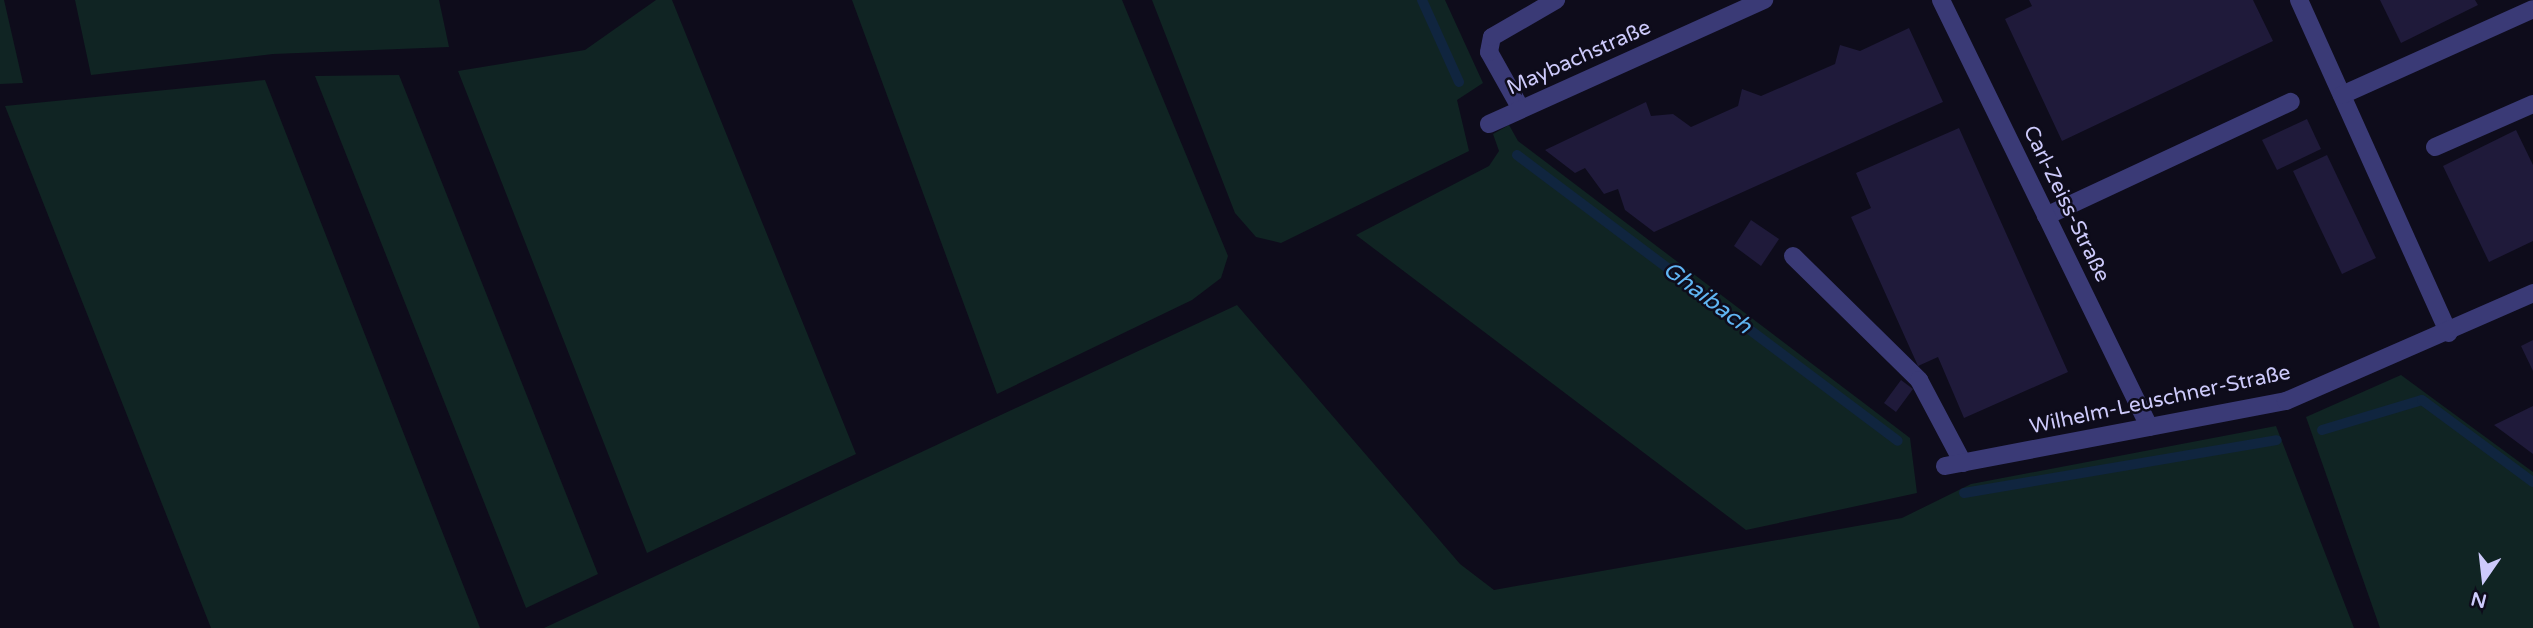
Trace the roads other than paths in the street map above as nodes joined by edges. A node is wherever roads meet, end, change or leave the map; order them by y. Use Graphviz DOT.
graph roads {
  1 [pos="1556,0"];
  2 [pos="1763,0"];
  3 [pos="1941,0"];
  4 [pos="2299,0"];
  5 [pos="2529,0"];
  6 [pos="2533,9"];
  7 [pos="2342,95"];
  8 [pos="2291,102"];
  9 [pos="2533,104"];
  10 [pos="1521,109"];
  11 [pos="1489,124"];
  12 [pos="2435,147"];
  13 [pos="2046,216"];
  14 [pos="1793,256"];
  15 [pos="2533,293"];
  16 [pos="2449,333"];
  17 [pos="2149,427"];
  1 -- 10 [label="street"];
  2 -- 10 [label="street, Maybachstraße"];
  3 -- 13 [label="street, Carl-Zeiss-Straße"];
  4 -- 7 [label="street"];
  5 -- 6 [label="street"];
  6 -- 7 [label="street"];
  7 -- 16 [label="street"];
  8 -- 13 [label="street"];
  9 -- 12 [label="street"];
  10 -- 11 [label="street, Maybachstraße"];
  13 -- 17 [label="street, Carl-Zeiss-Straße"];
  14 -- 17 [label="street, Wilhelm-Leuschner-Straße"];
  15 -- 16 [label="street, Wilhelm-Leuschner-Straße"];
  16 -- 17 [label="street, Wilhelm-Leuschner-Straße"];
}
